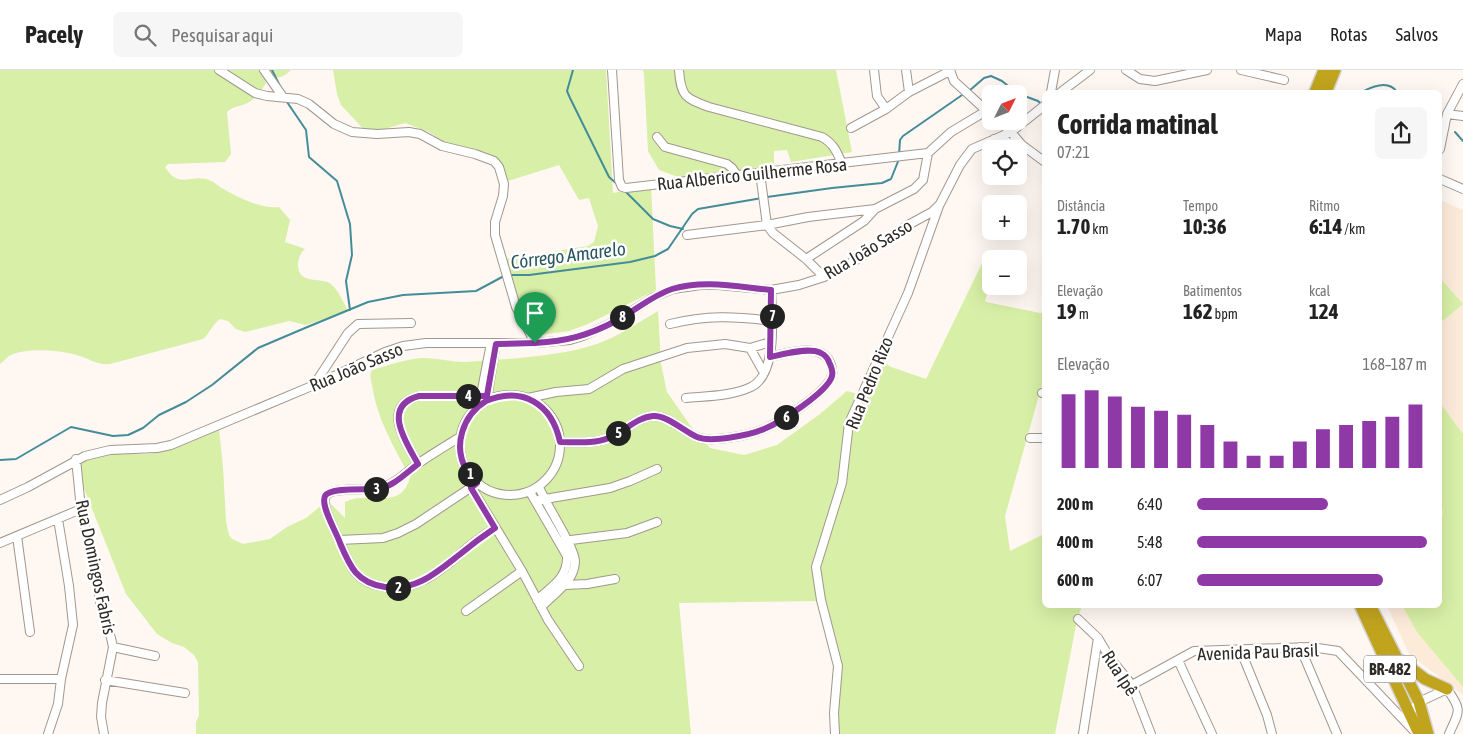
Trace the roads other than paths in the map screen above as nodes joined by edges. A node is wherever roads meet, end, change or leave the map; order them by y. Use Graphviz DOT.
graph roads {
  1 [pos="219,70"];
  2 [pos="264,70"];
  3 [pos="612,70"];
  4 [pos="678,70"];
  5 [pos="874,70"];
  6 [pos="906,70"];
  7 [pos="950,70"];
  8 [pos="1055,70"];
  9 [pos="1090,70"];
  10 [pos="1126,70"];
  11 [pos="1207,70"];
  12 [pos="1241,70"];
  13 [pos="1324,70"];
  14 [pos="1335,70"];
  15 [pos="1284,80"];
  16 [pos="1463,84"];
  17 [pos="1070,87"];
  18 [pos="1051,90"];
  19 [pos="1065,90"];
  20 [pos="1074,90"];
  21 [pos="1316,90"];
  22 [pos="1327,90"];
  23 [pos="909,92"];
  24 [pos="283,97"];
  25 [pos="982,107"];
  26 [pos="1042,107"];
  27 [pos="886,109"];
  28 [pos="1447,114"];
  29 [pos="982,116"];
  30 [pos="1463,116"];
  31 [pos="852,128"];
  32 [pos="1009,130"];
  33 [pos="1011,132"];
  34 [pos="657,137"];
  35 [pos="1442,139"];
  36 [pos="994,140"];
  37 [pos="1018,140"];
  38 [pos="982,145"];
  39 [pos="1027,149"];
  40 [pos="928,153"];
  41 [pos="1042,160"];
  42 [pos="842,164"];
  43 [pos="760,173"];
  44 [pos="737,176"];
  45 [pos="1442,181"];
  46 [pos="1463,189"];
  47 [pos="940,204"];
  48 [pos="875,209"];
  49 [pos="767,225"];
  50 [pos="687,235"];
  51 [pos="806,260"];
  52 [pos="824,277"];
  53 [pos="771,290"];
  54 [pos="772,321"];
  55 [pos="410,323"];
  56 [pos="670,324"];
  57 [pos="771,342"];
  58 [pos="493,343"];
  59 [pos="535,343"];
  60 [pos="750,348"];
  61 [pos="770,357"];
  62 [pos="764,372"];
  63 [pos="314,385"];
  64 [pos="485,398"];
  65 [pos="528,398"];
  66 [pos="686,398"];
  67 [pos="460,437"];
  68 [pos="1030,438"];
  69 [pos="1042,438"];
  70 [pos="560,442"];
  71 [pos="76,459"];
  72 [pos="418,464"];
  73 [pos="657,469"];
  74 [pos="474,485"];
  75 [pos="539,487"];
  76 [pos="530,492"];
  77 [pos="543,498"];
  78 [pos="0,500"];
  79 [pos="535,502"];
  80 [pos="81,509"];
  81 [pos="58,519"];
  82 [pos="657,522"];
  83 [pos="495,528"];
  84 [pos="17,536"];
  85 [pos="339,540"];
  86 [pos="563,541"];
  87 [pos="0,543"];
  88 [pos="522,571"];
  89 [pos="615,579"];
  90 [pos="565,585"];
  91 [pos="539,603"];
  92 [pos="1365,608"];
  93 [pos="466,610"];
  94 [pos="1078,619"];
  95 [pos="30,632"];
  96 [pos="1098,638"];
  97 [pos="113,647"];
  98 [pos="1300,647"];
  99 [pos="1240,650"];
  100 [pos="155,656"];
  101 [pos="1397,658"];
  102 [pos="1178,660"];
  103 [pos="579,666"];
  104 [pos="0,679"];
  105 [pos="61,679"];
  106 [pos="105,680"];
  107 [pos="1132,685"];
  108 [pos="1447,688"];
  109 [pos="185,693"];
  110 [pos="1419,702"];
  111 [pos="1410,712"];
  112 [pos="48,734"];
  113 [pos="104,734"];
  114 [pos="835,734"];
  115 [pos="1083,734"];
  116 [pos="1152,734"];
  117 [pos="1212,734"];
  118 [pos="1272,734"];
  119 [pos="1337,734"];
  120 [pos="1418,734"];
  121 [pos="1428,734"];
  122 [pos="1449,734"];
  1 -- 24 [label="street"];
  2 -- 24 [label="street"];
  3 -- 44 [label="street, Rua Alberico Guilherme Rosa"];
  4 -- 42 [label="street"];
  5 -- 27 [label="street"];
  6 -- 23 [label="street"];
  7 -- 23 [label="street"];
  7 -- 25 [label="street"];
  8 -- 18 [label="street"];
  9 -- 17 [label="street"];
  10 -- 11 [label="street"];
  12 -- 15 [label="street"];
  13 -- 21 [label="highway"];
  14 -- 22 [label="highway"];
  16 -- 28 [label="street"];
  17 -- 19 [label="street"];
  17 -- 20 [label="street"];
  23 -- 27 [label="street"];
  24 -- 59 [label="street"];
  26 -- 33 [label="street, Rua João Sasso"];
  27 -- 31 [label="street"];
  28 -- 30 [label="street"];
  28 -- 35 [label="street"];
  29 -- 40 [label="street"];
  32 -- 33 [label="street"];
  33 -- 36 [label="street, Rua João Sasso"];
  33 -- 37 [label="street"];
  34 -- 44 [label="street"];
  38 -- 47 [label="street, Rua João Sasso"];
  39 -- 41 [label="street"];
  40 -- 42 [label="street, Rua Alberico Guilherme Rosa"];
  40 -- 48 [label="street"];
  42 -- 43 [label="street, Rua Alberico Guilherme Rosa"];
  43 -- 44 [label="street, Rua Alberico Guilherme Rosa"];
  43 -- 49 [label="street"];
  45 -- 46 [label="street"];
  47 -- 52 [label="street, Rua João Sasso"];
  47 -- 114 [label="street, Rua Pedro Rizo"];
  48 -- 49 [label="street"];
  48 -- 51 [label="street"];
  49 -- 50 [label="street"];
  49 -- 51 [label="street"];
  51 -- 52 [label="street"];
  52 -- 53 [label="street, Rua João Sasso"];
  53 -- 54 [label="street"];
  53 -- 59 [label="street, Rua João Sasso"];
  54 -- 56 [label="street"];
  54 -- 57 [label="street"];
  55 -- 63 [label="street"];
  57 -- 60 [label="street"];
  57 -- 61 [label="street"];
  58 -- 59 [label="street, Rua João Sasso"];
  58 -- 63 [label="street, Rua João Sasso"];
  58 -- 64 [label="street"];
  60 -- 62 [label="street"];
  60 -- 65 [label="street"];
  61 -- 62 [label="street"];
  61 -- 70 [label="street, Rua Pedro Rizo"];
  62 -- 66 [label="street"];
  63 -- 71 [label="street, Rua João Sasso"];
  64 -- 65 [label="street"];
  64 -- 67 [label="street"];
  64 -- 72 [label="street"];
  65 -- 70 [label="street"];
  67 -- 72 [label="street"];
  67 -- 74 [label="street"];
  68 -- 69 [label="street"];
  70 -- 75 [label="street"];
  71 -- 78 [label="street, Rua João Sasso"];
  71 -- 80 [label="street, Rua Domingos Fabris"];
  72 -- 85 [label="street"];
  73 -- 77 [label="street"];
  74 -- 76 [label="street"];
  74 -- 83 [label="street"];
  74 -- 85 [label="street"];
  75 -- 76 [label="street"];
  75 -- 77 [label="street"];
  76 -- 79 [label="street"];
  77 -- 79 [label="street"];
  77 -- 86 [label="street"];
  79 -- 86 [label="street"];
  80 -- 81 [label="street"];
  80 -- 97 [label="street, Rua Domingos Fabris"];
  81 -- 84 [label="street"];
  81 -- 105 [label="street"];
  82 -- 86 [label="street"];
  83 -- 85 [label="street"];
  83 -- 88 [label="street"];
  84 -- 87 [label="street"];
  84 -- 95 [label="street"];
  86 -- 90 [label="street"];
  86 -- 91 [label="street"];
  88 -- 91 [label="street"];
  88 -- 93 [label="street"];
  89 -- 90 [label="street"];
  90 -- 91 [label="street"];
  91 -- 103 [label="street"];
  92 -- 101 [label="highway, BR-482"];
  92 -- 111 [label="highway, BR-482"];
  94 -- 96 [label="street, Rua Ipê"];
  96 -- 107 [label="street, Rua Ipê"];
  96 -- 115 [label="street"];
  97 -- 100 [label="street"];
  97 -- 106 [label="street, Rua Domingos Fabris"];
  98 -- 99 [label="street, Avenida Pau Brasil"];
  98 -- 119 [label="street"];
  98 -- 120 [label="street, Avenida Pau Brasil"];
  99 -- 102 [label="street, Avenida Pau Brasil"];
  99 -- 118 [label="street"];
  101 -- 108 [label="highway"];
  101 -- 110 [label="highway, BR-482"];
  102 -- 107 [label="street, Avenida Pau Brasil"];
  102 -- 117 [label="street"];
  104 -- 105 [label="street"];
  105 -- 112 [label="street"];
  106 -- 109 [label="street"];
  106 -- 113 [label="street, Rua Domingos Fabris"];
  107 -- 116 [label="street, Rua Ipê"];
  108 -- 110 [label="street"];
  108 -- 122 [label="street"];
  110 -- 111 [label="street"];
  110 -- 121 [label="highway, BR-482"];
  111 -- 120 [label="highway, BR-482"];
}
